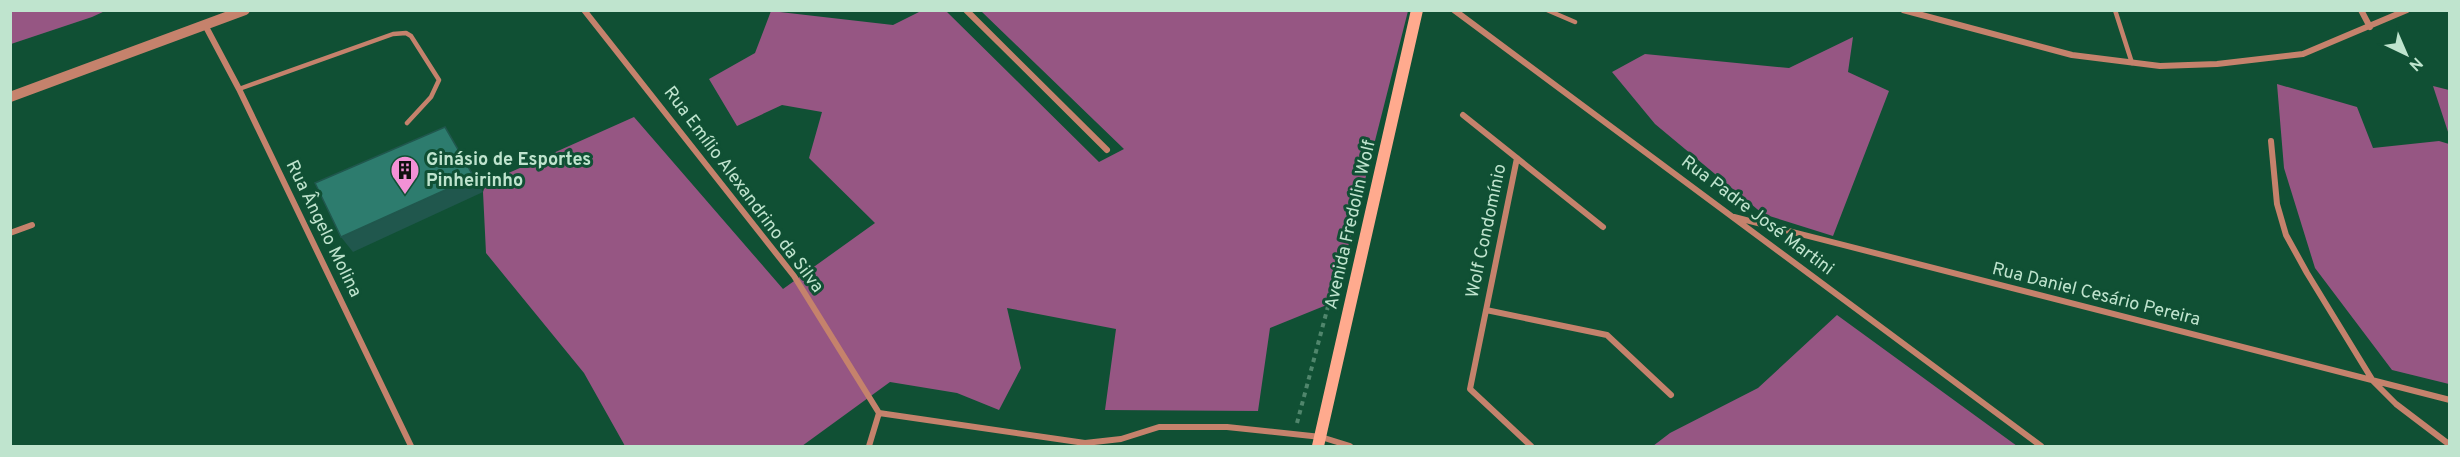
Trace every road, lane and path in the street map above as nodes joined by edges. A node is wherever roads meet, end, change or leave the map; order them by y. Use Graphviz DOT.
graph roads {
  1 [pos="245,10"];
  2 [pos="584,10"];
  3 [pos="966,10"];
  4 [pos="1418,10"];
  5 [pos="1454,10"];
  6 [pos="1547,10"];
  7 [pos="1903,10"];
  8 [pos="2115,10"];
  9 [pos="2361,10"];
  10 [pos="2407,10"];
  11 [pos="1575,22"];
  12 [pos="205,25"];
  13 [pos="2370,27"];
  14 [pos="2132,63"];
  15 [pos="239,89"];
  16 [pos="10,97"];
  17 [pos="1463,115"];
  18 [pos="407,123"];
  19 [pos="2271,141"];
  20 [pos="1107,150"];
  21 [pos="1517,158"];
  22 [pos="1358,191"];
  23 [pos="1734,217"];
  24 [pos="32,225"];
  25 [pos="1602,227"];
  26 [pos="10,233"];
  27 [pos="1486,310"];
  28 [pos="2373,381"];
  29 [pos="1671,394"];
  30 [pos="2450,400"];
  31 [pos="879,413"];
  32 [pos="1293,436"];
  33 [pos="1320,442"];
  34 [pos="1110,443"];
  35 [pos="2450,445"];
  36 [pos="411,447"];
  37 [pos="869,447"];
  38 [pos="1350,447"];
  39 [pos="1531,447"];
  40 [pos="2041,447"];
  1 -- 12 [label="street"];
  2 -- 31 [label="street, Rua Emílio Alexandrino da Silva"];
  3 -- 20 [label="street"];
  4 -- 33 [label="main road, Avenida Fredolin Wolf"];
  5 -- 23 [label="street, Rua Padre José Martini"];
  6 -- 11 [label="lane"];
  7 -- 14 [label="street"];
  8 -- 14 [label="lane"];
  9 -- 13 [label="street"];
  10 -- 13 [label="street"];
  12 -- 15 [label="street, Rua Ângelo Molina"];
  12 -- 16 [label="street"];
  13 -- 14 [label="street"];
  15 -- 18 [label="lane"];
  15 -- 36 [label="street, Rua Ângelo Molina"];
  17 -- 21 [label="street, Wolf Condomínio"];
  19 -- 28 [label="street"];
  21 -- 25 [label="street, Wolf Condomínio"];
  21 -- 27 [label="street, Wolf Condomínio"];
  22 -- 32 [label="path"];
  23 -- 28 [label="street, Rua Daniel Cesário Pereira"];
  23 -- 40 [label="street, Rua Padre José Martini"];
  24 -- 26 [label="street"];
  27 -- 29 [label="street, Wolf Condomínio"];
  27 -- 39 [label="street, Wolf Condomínio"];
  28 -- 30 [label="street, Rua Daniel Cesário Pereira"];
  28 -- 35 [label="street"];
  31 -- 34 [label="street"];
  31 -- 37 [label="street"];
  32 -- 33 [label="street"];
  32 -- 34 [label="street"];
  33 -- 38 [label="street"];
}
